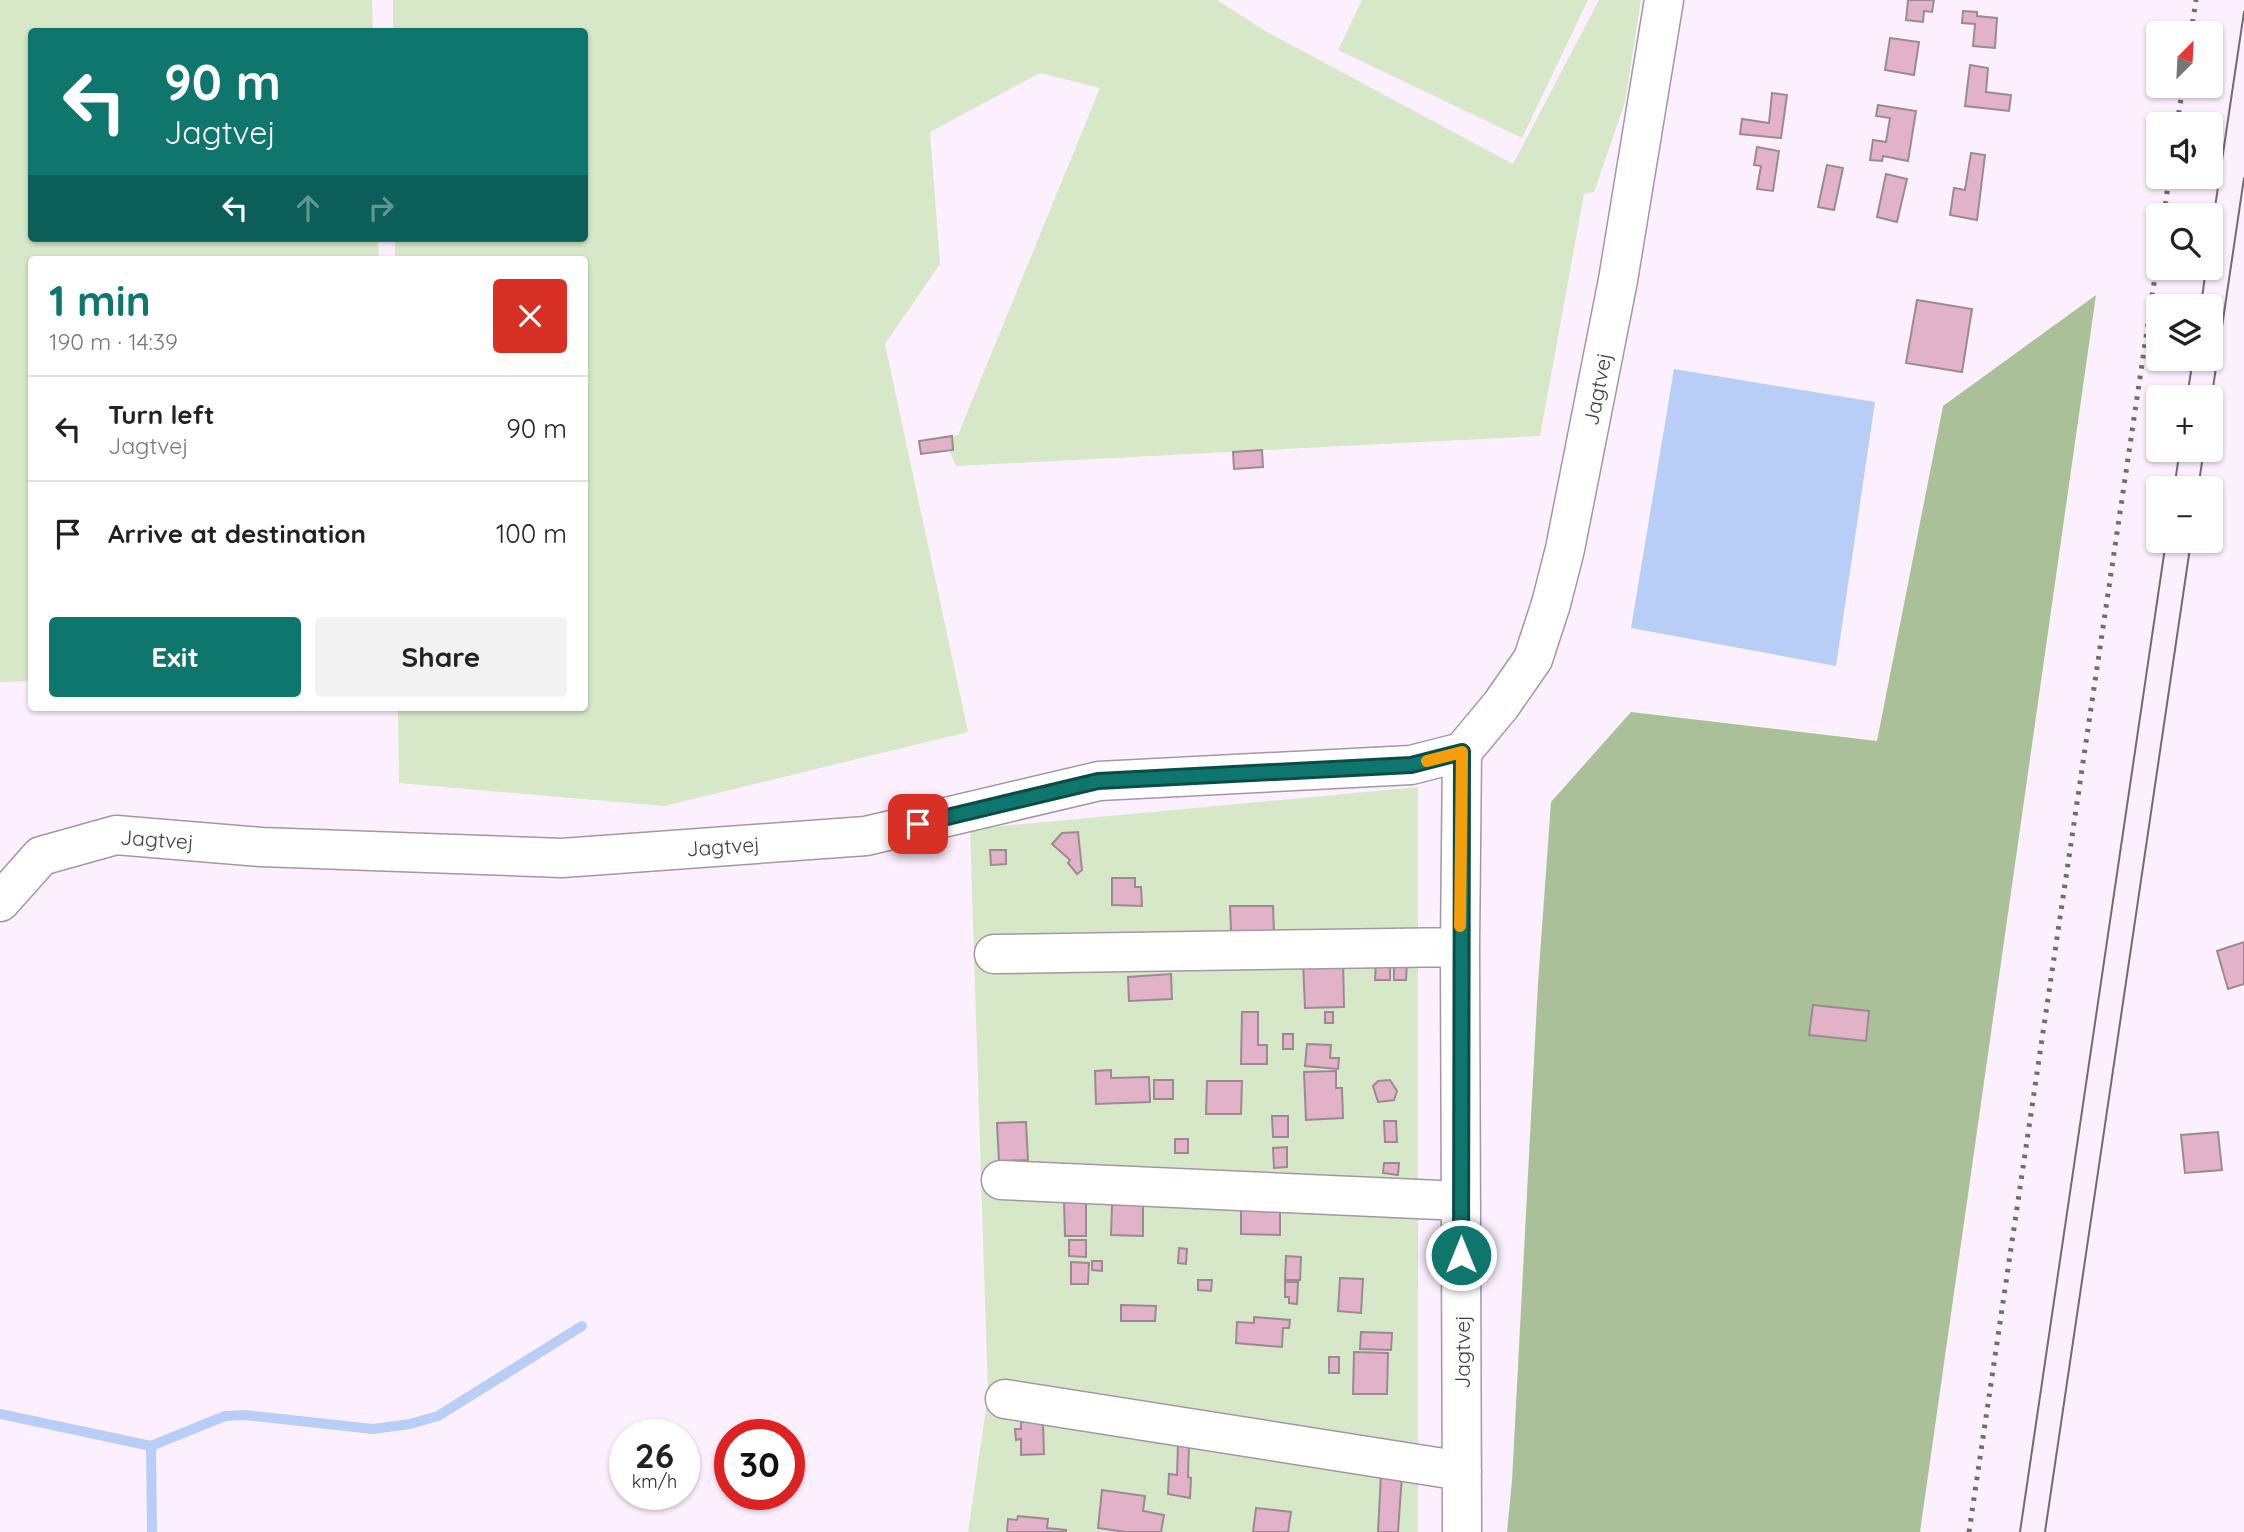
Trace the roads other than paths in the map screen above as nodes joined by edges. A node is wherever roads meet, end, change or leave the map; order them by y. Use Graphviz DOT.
graph roads {
  1 [pos="1664,0"];
  2 [pos="1462,752"];
  3 [pos="0,902"];
  4 [pos="1460,947"];
  5 [pos="994,954"];
  6 [pos="1001,1180"];
  7 [pos="1461,1201"];
  8 [pos="1005,1399"];
  9 [pos="1462,1471"];
  10 [pos="1462,1532"];
  1 -- 2 [label="street, Jagtvej"];
  2 -- 3 [label="street, Jagtvej"];
  2 -- 4 [label="street, Jagtvej"];
  4 -- 5 [label="street"];
  4 -- 7 [label="street, Jagtvej"];
  6 -- 7 [label="street"];
  7 -- 9 [label="street, Jagtvej"];
  8 -- 9 [label="street"];
  9 -- 10 [label="street, Jagtvej"];
}
